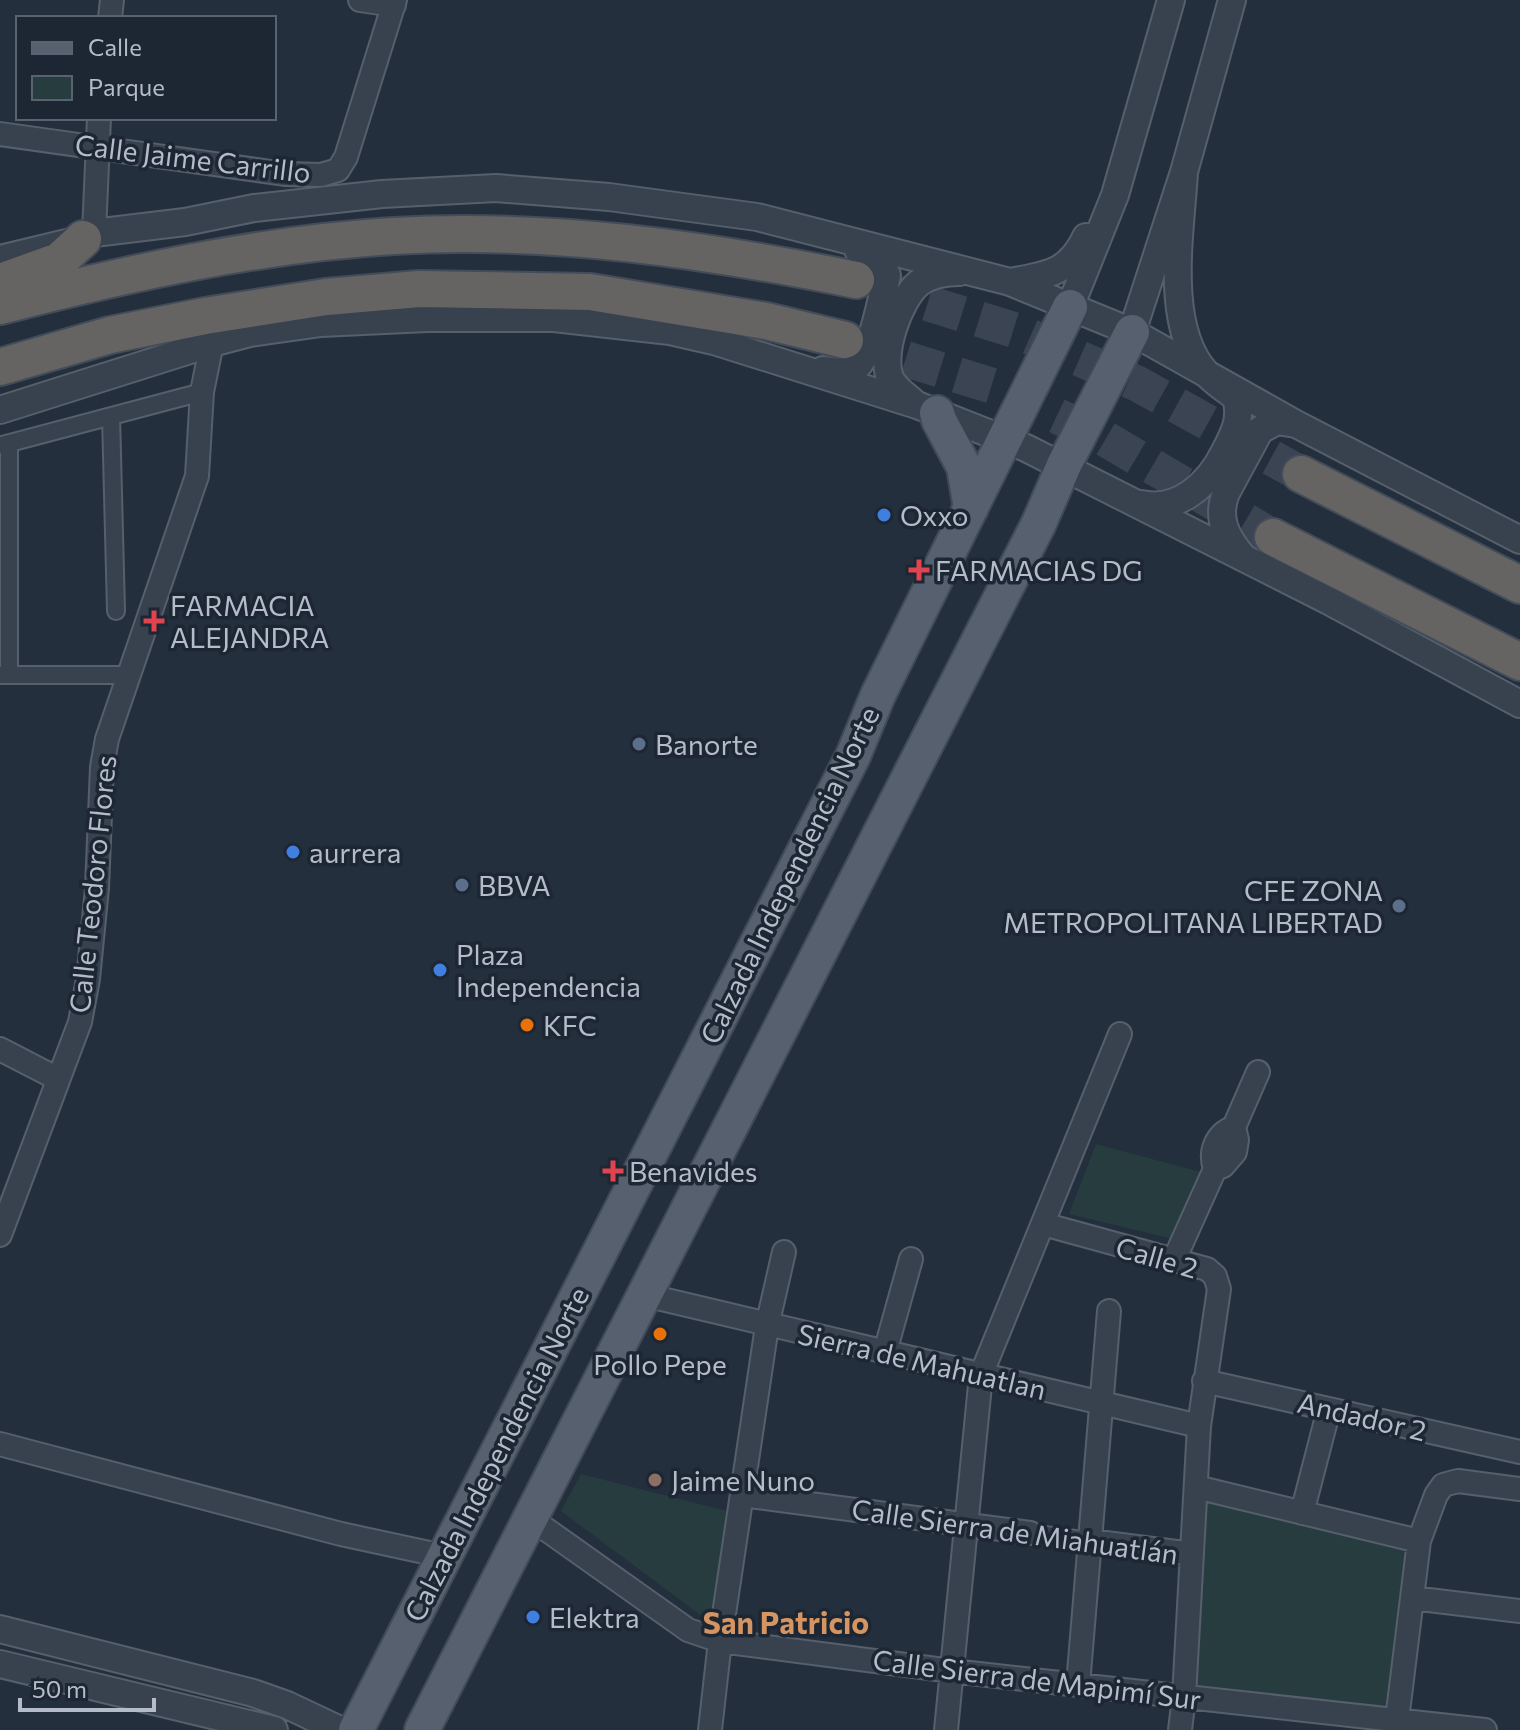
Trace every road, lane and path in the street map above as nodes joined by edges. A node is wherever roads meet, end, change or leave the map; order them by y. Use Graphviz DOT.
graph roads {
  1 [pos="360,0"];
  2 [pos="1171,0"];
  3 [pos="1232,0"];
  4 [pos="395,3"];
  5 [pos="99,120"];
  6 [pos="0,134"];
  7 [pos="96,147"];
  8 [pos="1184,172"];
  9 [pos="1115,195"];
  10 [pos="88,236"];
  11 [pos="835,238"];
  12 [pos="0,259"];
  13 [pos="972,271"];
  14 [pos="856,280"];
  15 [pos="0,282"];
  16 [pos="1010,282"];
  17 [pos="0,306"];
  18 [pos="1070,307"];
  19 [pos="1132,332"];
  20 [pos="845,340"];
  21 [pos="212,343"];
  22 [pos="0,367"];
  23 [pos="792,367"];
  24 [pos="1206,374"];
  25 [pos="202,392"];
  26 [pos="927,409"];
  27 [pos="0,410"];
  28 [pos="111,416"];
  29 [pos="1296,424"];
  30 [pos="1005,440"];
  31 [pos="5,444"];
  32 [pos="1064,465"];
  33 [pos="1301,474"];
  34 [pos="1135,502"];
  35 [pos="971,508"];
  36 [pos="1273,537"];
  37 [pos="1520,540"];
  38 [pos="1242,556"];
  39 [pos="1520,585"];
  40 [pos="116,611"];
  41 [pos="1520,662"];
  42 [pos="5,675"];
  43 [pos="129,675"];
  44 [pos="1520,704"];
  45 [pos="1120,1034"];
  46 [pos="0,1049"];
  47 [pos="1258,1072"];
  48 [pos="58,1079"];
  49 [pos="1043,1224"];
  50 [pos="0,1235"];
  51 [pos="784,1252"];
  52 [pos="911,1259"];
  53 [pos="1174,1260"];
  54 [pos="645,1295"];
  55 [pos="1109,1311"];
  56 [pos="767,1326"];
  57 [pos="885,1352"];
  58 [pos="981,1375"];
  59 [pos="1204,1381"];
  60 [pos="1101,1401"];
  61 [pos="1329,1409"];
  62 [pos="1199,1426"];
  63 [pos="0,1444"];
  64 [pos="1520,1452"];
  65 [pos="1196,1487"];
  66 [pos="1520,1489"];
  67 [pos="742,1495"];
  68 [pos="1302,1513"];
  69 [pos="530,1518"];
  70 [pos="966,1524"];
  71 [pos="1030,1533"];
  72 [pos="1090,1541"];
  73 [pos="1419,1541"];
  74 [pos="1192,1554"];
  75 [pos="443,1556"];
  76 [pos="1412,1598"];
  77 [pos="1520,1611"];
  78 [pos="0,1629"];
  79 [pos="720,1641"];
  80 [pos="0,1664"];
  81 [pos="146,1666"];
  82 [pos="952,1671"];
  83 [pos="1078,1685"];
  84 [pos="138,1697"];
  85 [pos="1184,1697"];
  86 [pos="1397,1720"];
  87 [pos="274,1730"];
  88 [pos="340,1730"];
  89 [pos="356,1730"];
  90 [pos="422,1730"];
  91 [pos="710,1730"];
  92 [pos="946,1730"];
  93 [pos="1180,1730"];
  94 [pos="1485,1730"];
  1 -- 4 [label="street"];
  2 -- 9 [label="street, Calzada Independencia Norte"];
  3 -- 8 [label="street"];
  4 -- 7 [label="street, Calle Jaime Carrillo"];
  5 -- 7 [label="street"];
  6 -- 7 [label="street, Calle Jaime Carrillo"];
  7 -- 10 [label="street"];
  8 -- 19 [label="street"];
  8 -- 24 [label="street"];
  9 -- 16 [label="street"];
  9 -- 18 [label="street, Calzada Independencia Norte"];
  10 -- 11 [label="street"];
  10 -- 12 [label="street"];
  10 -- 15 [label="highway"];
  11 -- 13 [label="street"];
  11 -- 23 [label="street"];
  13 -- 16 [label="street"];
  13 -- 26 [label="street"];
  14 -- 17 [label="highway"];
  16 -- 18 [label="street"];
  18 -- 19 [label="street"];
  18 -- 30 [label="main road, Calzada Independencia Norte"];
  19 -- 24 [label="street"];
  19 -- 32 [label="main road"];
  20 -- 22 [label="highway"];
  21 -- 23 [label="street"];
  21 -- 25 [label="street, Calle Teodoro Flores"];
  21 -- 27 [label="street"];
  23 -- 26 [label="street"];
  24 -- 29 [label="street"];
  24 -- 34 [label="street"];
  25 -- 28 [label="street"];
  25 -- 43 [label="street, Calle Teodoro Flores"];
  26 -- 30 [label="street"];
  26 -- 35 [label="main road"];
  28 -- 31 [label="street"];
  28 -- 40 [label="street"];
  29 -- 37 [label="street"];
  29 -- 38 [label="street"];
  30 -- 32 [label="street"];
  30 -- 35 [label="main road, Calzada Independencia Norte"];
  31 -- 42 [label="street"];
  32 -- 34 [label="street"];
  32 -- 54 [label="main road"];
  33 -- 39 [label="highway"];
  34 -- 38 [label="street"];
  35 -- 75 [label="main road, Calzada Independencia Norte"];
  36 -- 41 [label="highway"];
  38 -- 44 [label="street"];
  42 -- 43 [label="street"];
  43 -- 48 [label="street, Calle Teodoro Flores"];
  45 -- 49 [label="street"];
  46 -- 48 [label="street"];
  47 -- 53 [label="street"];
  48 -- 50 [label="street, Calle Teodoro Flores"];
  49 -- 53 [label="street, Calle 2"];
  49 -- 58 [label="street"];
  51 -- 56 [label="street"];
  52 -- 57 [label="street"];
  53 -- 59 [label="street, Calle 2"];
  54 -- 56 [label="street, Sierra de Mahuatlan"];
  54 -- 69 [label="main road"];
  55 -- 60 [label="street"];
  56 -- 57 [label="street, Sierra de Mahuatlan"];
  56 -- 67 [label="street"];
  57 -- 58 [label="street, Sierra de Mahuatlan"];
  58 -- 60 [label="street, Sierra de Mahuatlan"];
  58 -- 70 [label="street"];
  59 -- 61 [label="street, Andador 2"];
  59 -- 62 [label="street, Calle 2"];
  60 -- 62 [label="street, Sierra de Mahuatlan"];
  60 -- 72 [label="street"];
  61 -- 64 [label="street, Andador 2"];
  61 -- 68 [label="street"];
  62 -- 65 [label="street, Calle 2"];
  63 -- 75 [label="street"];
  65 -- 68 [label="street"];
  65 -- 74 [label="street, Calle 2"];
  66 -- 73 [label="street"];
  67 -- 70 [label="street, Calle Sierra de Miahuatlán"];
  67 -- 79 [label="street"];
  68 -- 73 [label="street"];
  69 -- 79 [label="street, Calle Sierra de Mapimí Sur"];
  69 -- 90 [label="main road"];
  70 -- 71 [label="street, Calle Sierra de Miahuatlán"];
  70 -- 82 [label="street"];
  71 -- 72 [label="street, Calle Sierra de Miahuatlán"];
  72 -- 74 [label="street, Calle Sierra de Miahuatlán"];
  72 -- 83 [label="street"];
  73 -- 76 [label="street"];
  74 -- 85 [label="street, Calle 2"];
  75 -- 89 [label="main road, Calzada Independencia Norte"];
  76 -- 77 [label="street"];
  76 -- 86 [label="street"];
  78 -- 81 [label="street"];
  79 -- 82 [label="street, Calle Sierra de Mapimí Sur"];
  79 -- 91 [label="street"];
  80 -- 84 [label="street"];
  81 -- 84 [label="street"];
  81 -- 88 [label="street"];
  82 -- 83 [label="street, Calle Sierra de Mapimí Sur"];
  82 -- 92 [label="street"];
  83 -- 85 [label="street, Calle Sierra de Mapimí Sur"];
  84 -- 87 [label="street"];
  85 -- 86 [label="street, Calle Sierra de Mapimí Sur"];
  85 -- 93 [label="street, Calle 2"];
  86 -- 94 [label="street, Calle Sierra de Mapimí Sur"];
}
